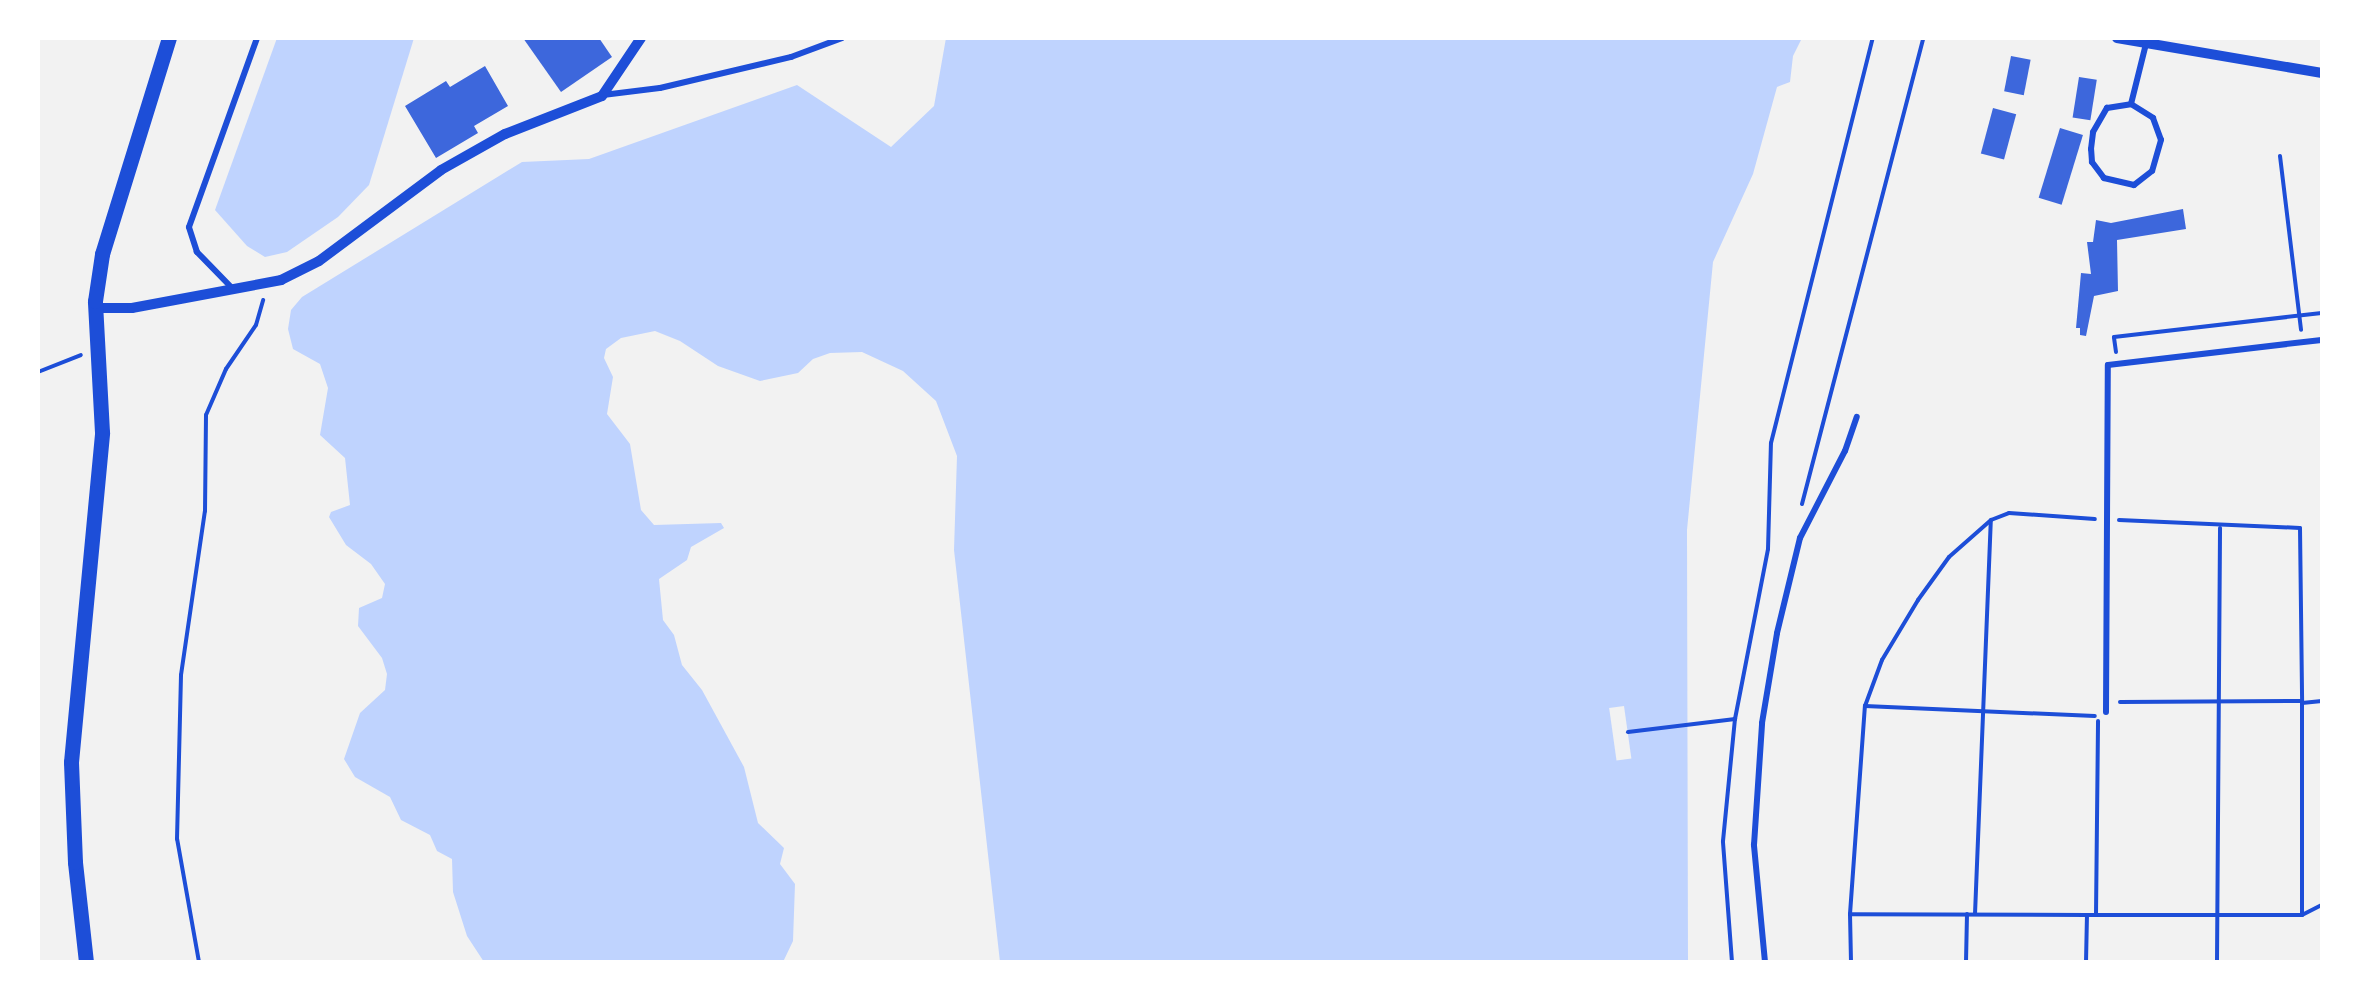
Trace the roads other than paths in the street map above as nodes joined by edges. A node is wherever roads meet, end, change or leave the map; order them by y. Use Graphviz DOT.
graph roads {
  1 [pos="169,38"];
  2 [pos="257,38"];
  3 [pos="640,38"];
  4 [pos="842,38"];
  5 [pos="2117,38"];
  6 [pos="2146,42"];
  7 [pos="2168,42"];
  8 [pos="2322,73"];
  9 [pos="602,96"];
  10 [pos="2131,104"];
  11 [pos="234,290"];
  12 [pos="95,308"];
  13 [pos="2322,340"];
  14 [pos="1857,417"];
  15 [pos="2102,714"];
  16 [pos="86,962"];
  17 [pos="1766,962"];
  1 -- 12 [label="street"];
  2 -- 11 [label="lane"];
  3 -- 9 [label="street"];
  4 -- 9 [label="lane"];
  5 -- 6 [label="street"];
  6 -- 7 [label="street"];
  6 -- 10 [label="lane"];
  7 -- 8 [label="street"];
  9 -- 11 [label="street"];
  10 -- 10 [label="lane"];
  11 -- 12 [label="street"];
  12 -- 16 [label="street"];
  13 -- 15 [label="lane"];
  14 -- 17 [label="lane"];
}
